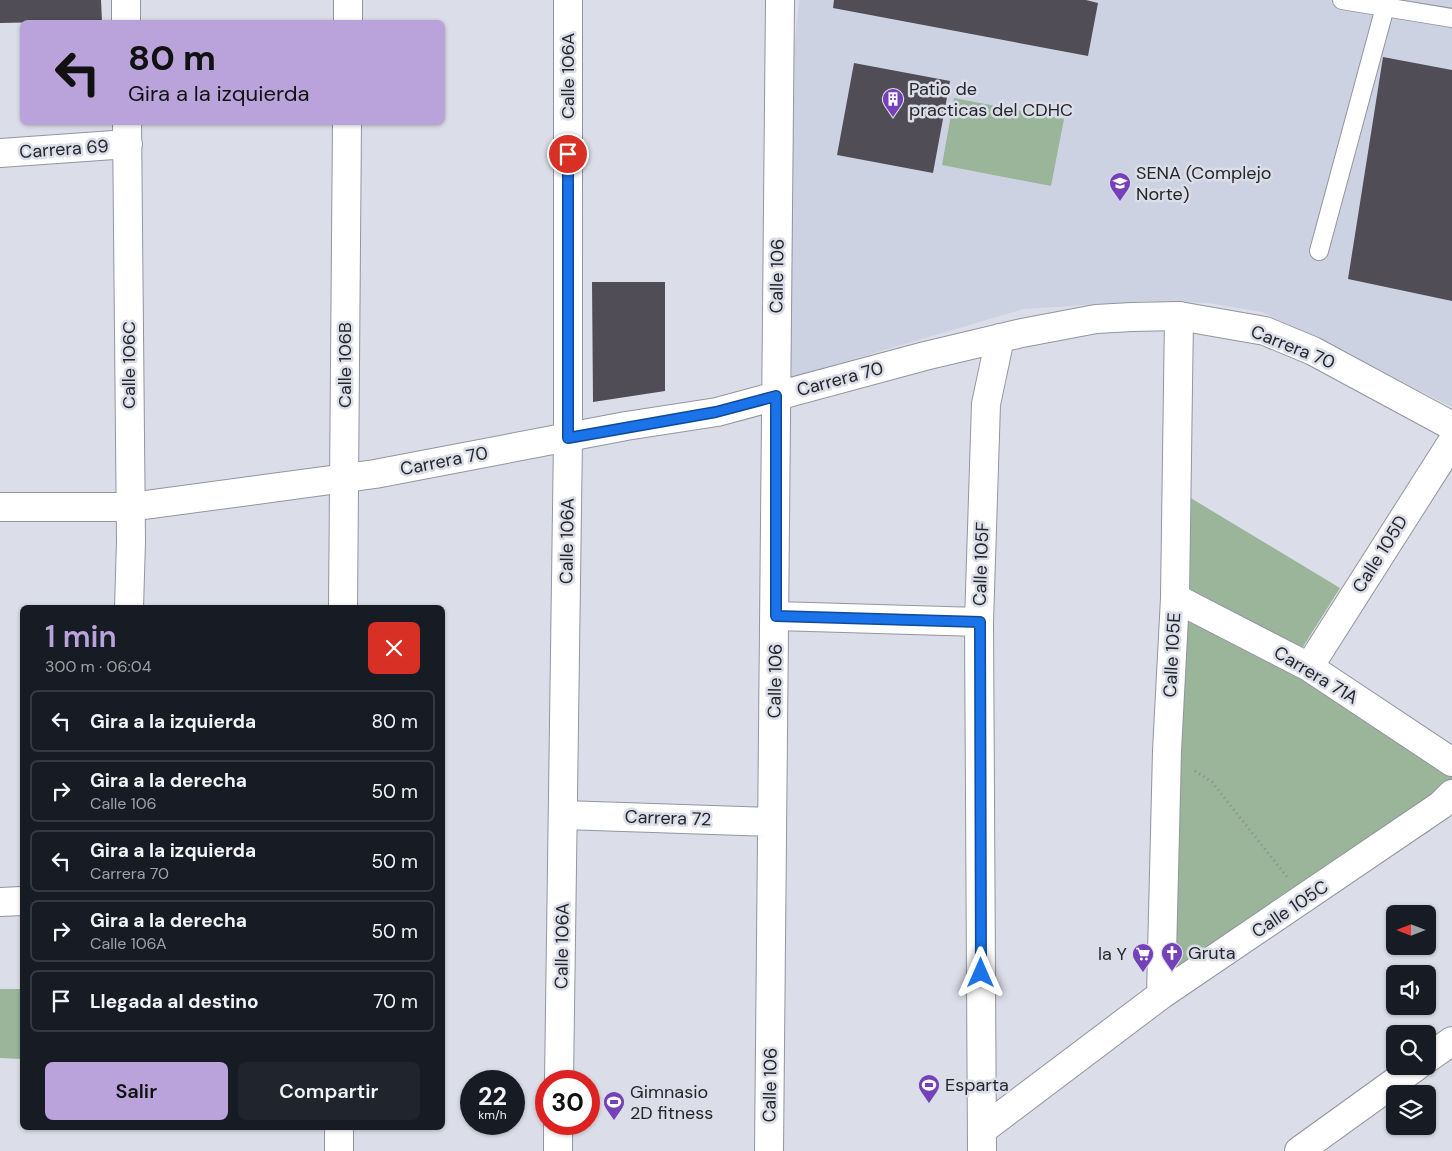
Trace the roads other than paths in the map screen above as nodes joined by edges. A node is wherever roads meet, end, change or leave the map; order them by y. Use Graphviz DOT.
graph roads {
  1 [pos="126,0"];
  2 [pos="348,0"];
  3 [pos="568,0"];
  4 [pos="780,0"];
  5 [pos="1342,0"];
  6 [pos="1385,7"];
  7 [pos="1452,18"];
  8 [pos="126,20"];
  9 [pos="348,20"];
  10 [pos="347,125"];
  11 [pos="128,133"];
  12 [pos="0,153"];
  13 [pos="1319,251"];
  14 [pos="1179,316"];
  15 [pos="1000,338"];
  16 [pos="776,396"];
  17 [pos="1452,426"];
  18 [pos="568,438"];
  19 [pos="1452,442"];
  20 [pos="345,478"];
  21 [pos="0,506"];
  22 [pos="130,507"];
  23 [pos="1175,598"];
  24 [pos="129,605"];
  25 [pos="343,605"];
  26 [pos="776,616"];
  27 [pos="980,622"];
  28 [pos="1309,667"];
  29 [pos="1452,762"];
  30 [pos="1452,794"];
  31 [pos="564,814"];
  32 [pos="772,822"];
  33 [pos="0,902"];
  34 [pos="20,902"];
  35 [pos="1161,995"];
  36 [pos="1452,1041"];
  37 [pos="1436,1052"];
  38 [pos="559,1070"];
  39 [pos="1405,1075"];
  40 [pos="338,1130"];
  41 [pos="558,1135"];
  42 [pos="982,1140"];
  43 [pos="339,1151"];
  44 [pos="558,1151"];
  45 [pos="770,1151"];
  46 [pos="1299,1151"];
  1 -- 8 [label="street"];
  2 -- 9 [label="street"];
  3 -- 18 [label="street, Calle 106A"];
  4 -- 16 [label="street, Calle 106"];
  5 -- 6 [label="lane"];
  6 -- 7 [label="lane"];
  6 -- 13 [label="lane"];
  10 -- 20 [label="street, Calle 106B"];
  11 -- 12 [label="street, Carrera 69"];
  11 -- 22 [label="street, Calle 106C"];
  14 -- 15 [label="street, Carrera 70"];
  14 -- 17 [label="street, Carrera 70"];
  14 -- 23 [label="street, Calle 105E"];
  15 -- 16 [label="street, Carrera 70"];
  15 -- 27 [label="street, Calle 105F"];
  16 -- 18 [label="street, Carrera 70"];
  16 -- 26 [label="street, Calle 106"];
  18 -- 20 [label="street, Carrera 70"];
  18 -- 31 [label="street, Calle 106A"];
  19 -- 28 [label="street, Calle 105D"];
  20 -- 22 [label="street, Carrera 70"];
  20 -- 25 [label="street, Calle 106B"];
  21 -- 22 [label="street, Carrera 70"];
  22 -- 24 [label="street, Calle 106C"];
  23 -- 28 [label="street, Carrera 71A"];
  23 -- 35 [label="street, Calle 105E"];
  26 -- 27 [label="street"];
  26 -- 32 [label="street, Calle 106"];
  27 -- 42 [label="street, Calle 105F"];
  28 -- 29 [label="street, Carrera 71A"];
  30 -- 35 [label="street, Calle 105C"];
  31 -- 32 [label="street, Carrera 72"];
  31 -- 38 [label="street, Calle 106A"];
  32 -- 45 [label="street, Calle 106"];
  33 -- 34 [label="street"];
  35 -- 42 [label="street, Calle 105C"];
  36 -- 37 [label="street"];
  39 -- 46 [label="street"];
  40 -- 43 [label="street"];
  41 -- 44 [label="street"];
}
